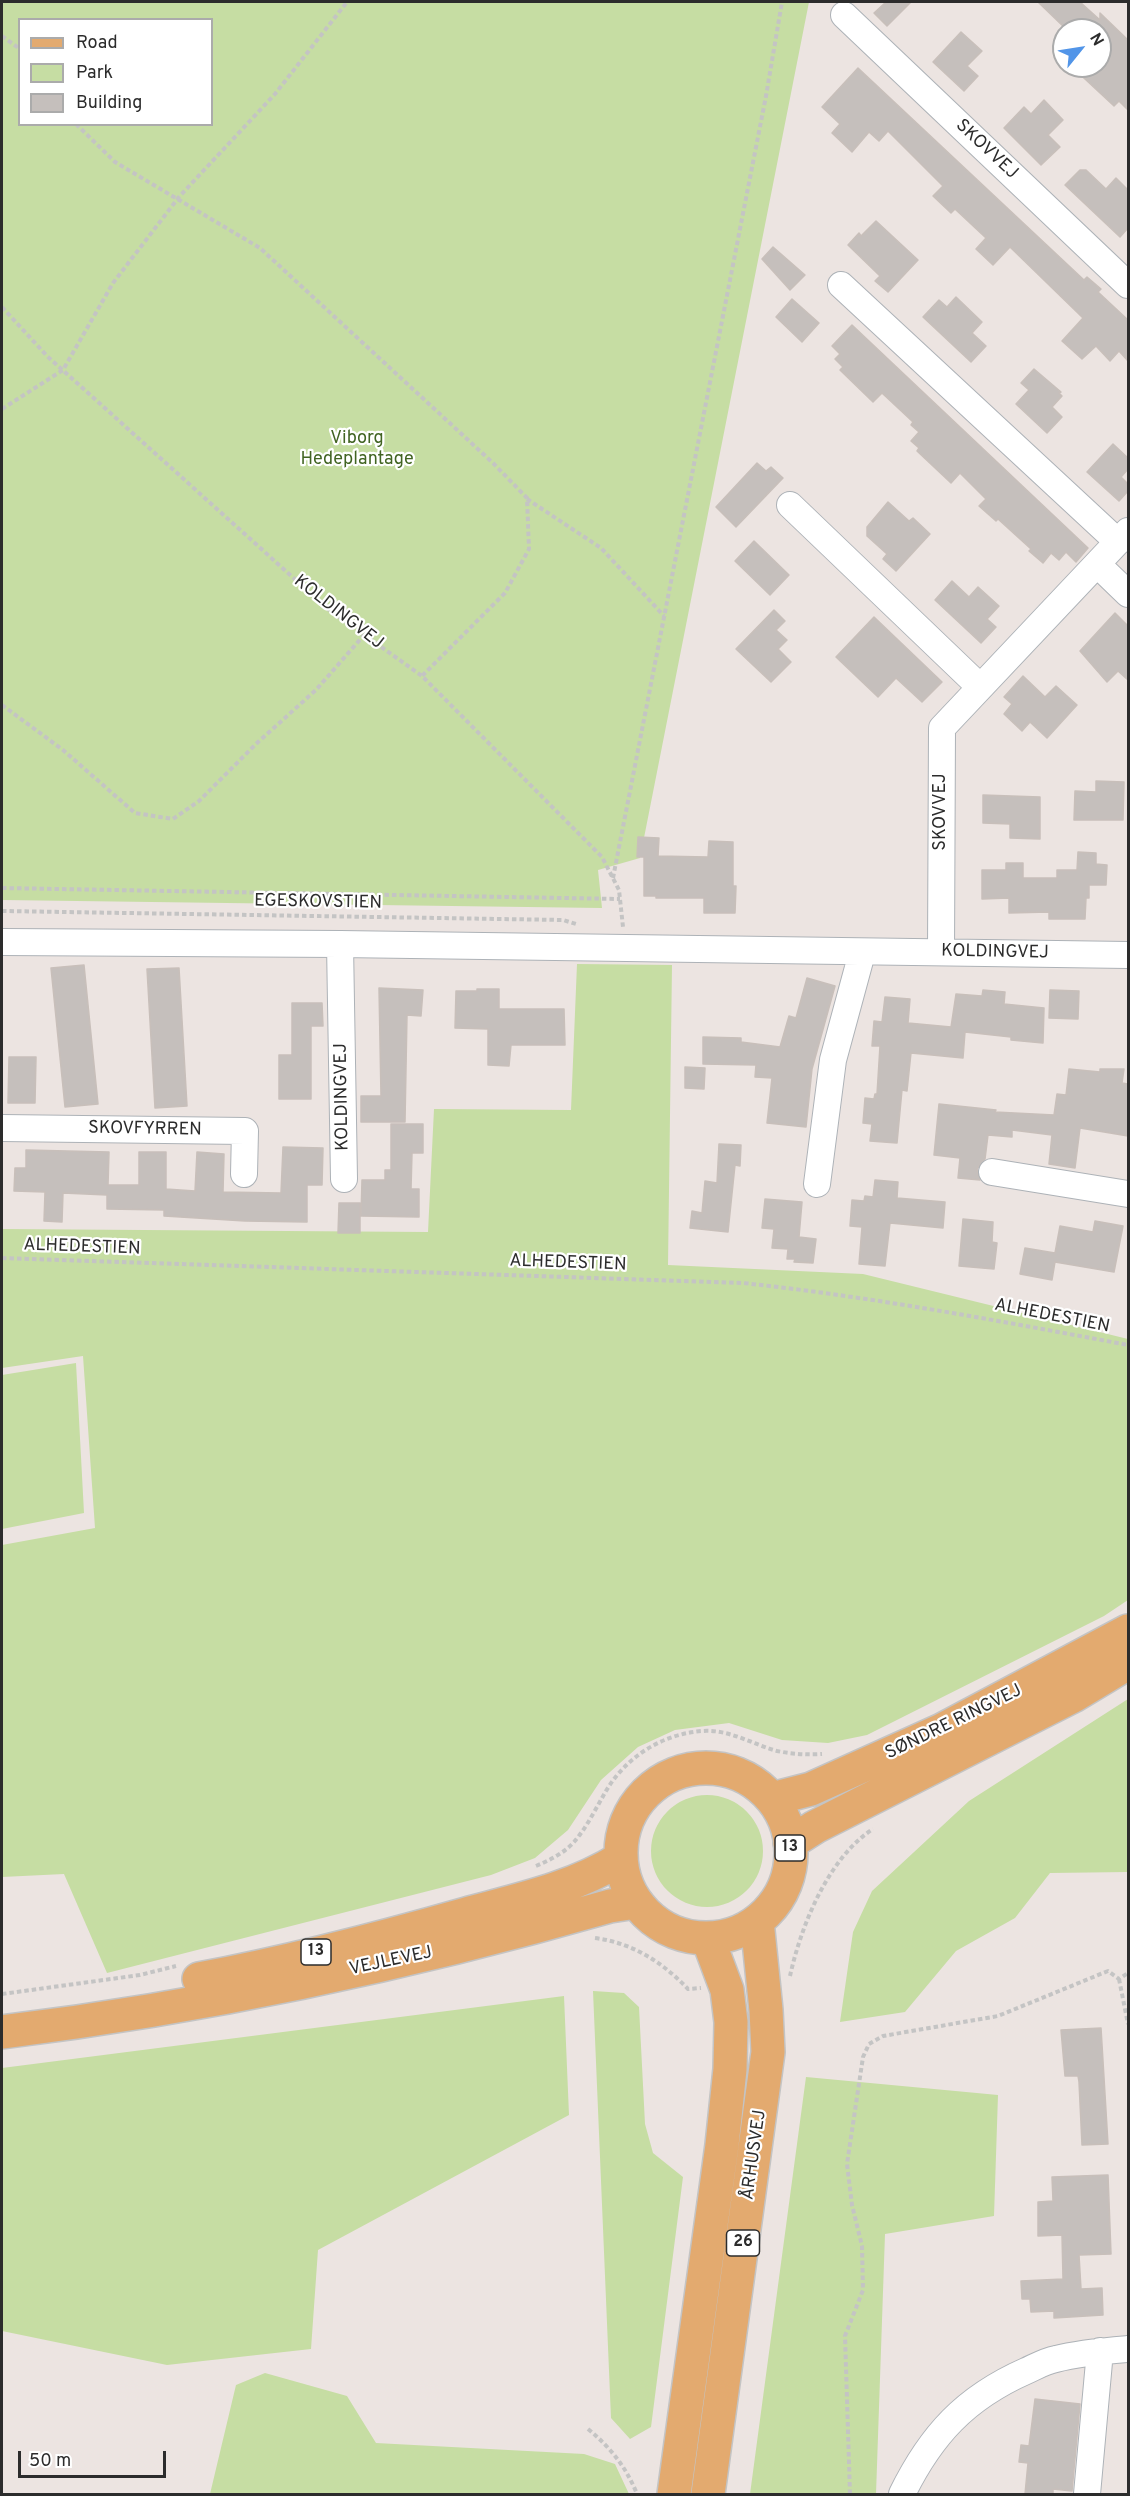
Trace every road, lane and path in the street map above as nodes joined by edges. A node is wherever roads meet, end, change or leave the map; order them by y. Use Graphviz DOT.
graph roads {
  1 [pos="347,2"];
  2 [pos="782,2"];
  3 [pos="844,15"];
  4 [pos="2,36"];
  5 [pos="18,48"];
  6 [pos="78,126"];
  7 [pos="179,197"];
  8 [pos="840,285"];
  9 [pos="1128,285"];
  10 [pos="2,307"];
  11 [pos="63,370"];
  12 [pos="2,409"];
  13 [pos="527,498"];
  14 [pos="790,505"];
  15 [pos="1123,536"];
  16 [pos="1098,565"];
  17 [pos="1128,594"];
  18 [pos="664,616"];
  19 [pos="364,635"];
  20 [pos="422,676"];
  21 [pos="980,687"];
  22 [pos="2,705"];
  23 [pos="613,878"];
  24 [pos="2,888"];
  25 [pos="620,899"];
  26 [pos="2,911"];
  27 [pos="583,926"];
  28 [pos="2,942"];
  29 [pos="340,944"];
  30 [pos="626,948"];
  31 [pos="941,952"];
  32 [pos="862,953"];
  33 [pos="1128,955"];
  34 [pos="2,1128"];
  35 [pos="992,1172"];
  36 [pos="244,1174"];
  37 [pos="344,1179"];
  38 [pos="817,1184"];
  39 [pos="1128,1194"];
  40 [pos="2,1258"];
  41 [pos="1128,1345"];
  42 [pos="1128,1631"];
  43 [pos="1128,1663"];
  44 [pos="828,1754"];
  45 [pos="772,1799"];
  46 [pos="790,1843"];
  47 [pos="620,1859"];
  48 [pos="532,1868"];
  49 [pos="636,1902"];
  50 [pos="758,1921"];
  51 [pos="708,1939"];
  52 [pos="187,1964"];
  53 [pos="1128,1973"];
  54 [pos="1119,1979"];
  55 [pos="2,1994"];
  56 [pos="2,2011"];
  57 [pos="1128,2024"];
  58 [pos="2,2032"];
  59 [pos="1128,2349"];
  60 [pos="1100,2351"];
  61 [pos="588,2429"];
  62 [pos="637,2494"];
  63 [pos="674,2494"];
  64 [pos="708,2494"];
  65 [pos="850,2494"];
  66 [pos="902,2494"];
  67 [pos="1087,2494"];
  1 -- 7 [label="path"];
  2 -- 18 [label="path"];
  3 -- 9 [label="street, SKOVVEJ"];
  4 -- 5 [label="path"];
  6 -- 7 [label="path"];
  7 -- 11 [label="path"];
  7 -- 13 [label="path"];
  8 -- 15 [label="street, SKOVVEJ"];
  10 -- 11 [label="path, KOLDINGVEJ"];
  11 -- 12 [label="path"];
  11 -- 19 [label="path, KOLDINGVEJ"];
  13 -- 18 [label="path"];
  13 -- 20 [label="path"];
  14 -- 21 [label="street"];
  15 -- 16 [label="street, SKOVVEJ"];
  16 -- 17 [label="street"];
  16 -- 21 [label="street, SKOVVEJ"];
  18 -- 23 [label="path"];
  19 -- 20 [label="path, KOLDINGVEJ"];
  19 -- 22 [label="path"];
  20 -- 23 [label="path, KOLDINGVEJ"];
  21 -- 31 [label="street, SKOVVEJ"];
  23 -- 25 [label="path, KOLDINGVEJ"];
  24 -- 25 [label="path"];
  25 -- 30 [label="path, KOLDINGVEJ"];
  26 -- 27 [label="path, EGESKOVSTIEN"];
  28 -- 29 [label="street, KOLDINGVEJ"];
  29 -- 30 [label="street, KOLDINGVEJ"];
  29 -- 37 [label="street, KOLDINGVEJ"];
  30 -- 32 [label="street, KOLDINGVEJ"];
  31 -- 32 [label="street, KOLDINGVEJ"];
  31 -- 33 [label="street, KOLDINGVEJ"];
  32 -- 38 [label="street"];
  34 -- 36 [label="street, SKOVFYRREN"];
  35 -- 39 [label="street"];
  40 -- 41 [label="path, ALHEDESTIEN"];
  42 -- 45 [label="main road, SØNDRE RINGVEJ"];
  43 -- 46 [label="main road, SØNDRE RINGVEJ / 13"];
  44 -- 48 [label="path"];
  45 -- 46 [label="main road, 13"];
  45 -- 47 [label="main road, 13"];
  46 -- 50 [label="main road, 13"];
  47 -- 49 [label="main road, 13"];
  47 -- 56 [label="main road, VEJLEVEJ / 13"];
  49 -- 51 [label="main road, 13"];
  49 -- 58 [label="main road, VEJLEVEJ / 13"];
  50 -- 51 [label="main road, 13"];
  50 -- 64 [label="main road, ÅRHUSVEJ / 26"];
  51 -- 63 [label="main road, ÅRHUSVEJ / 26"];
  52 -- 55 [label="path"];
  53 -- 54 [label="path"];
  54 -- 57 [label="path"];
  54 -- 65 [label="path"];
  59 -- 60 [label="street"];
  60 -- 66 [label="street"];
  60 -- 67 [label="street"];
  61 -- 62 [label="path"];
}
